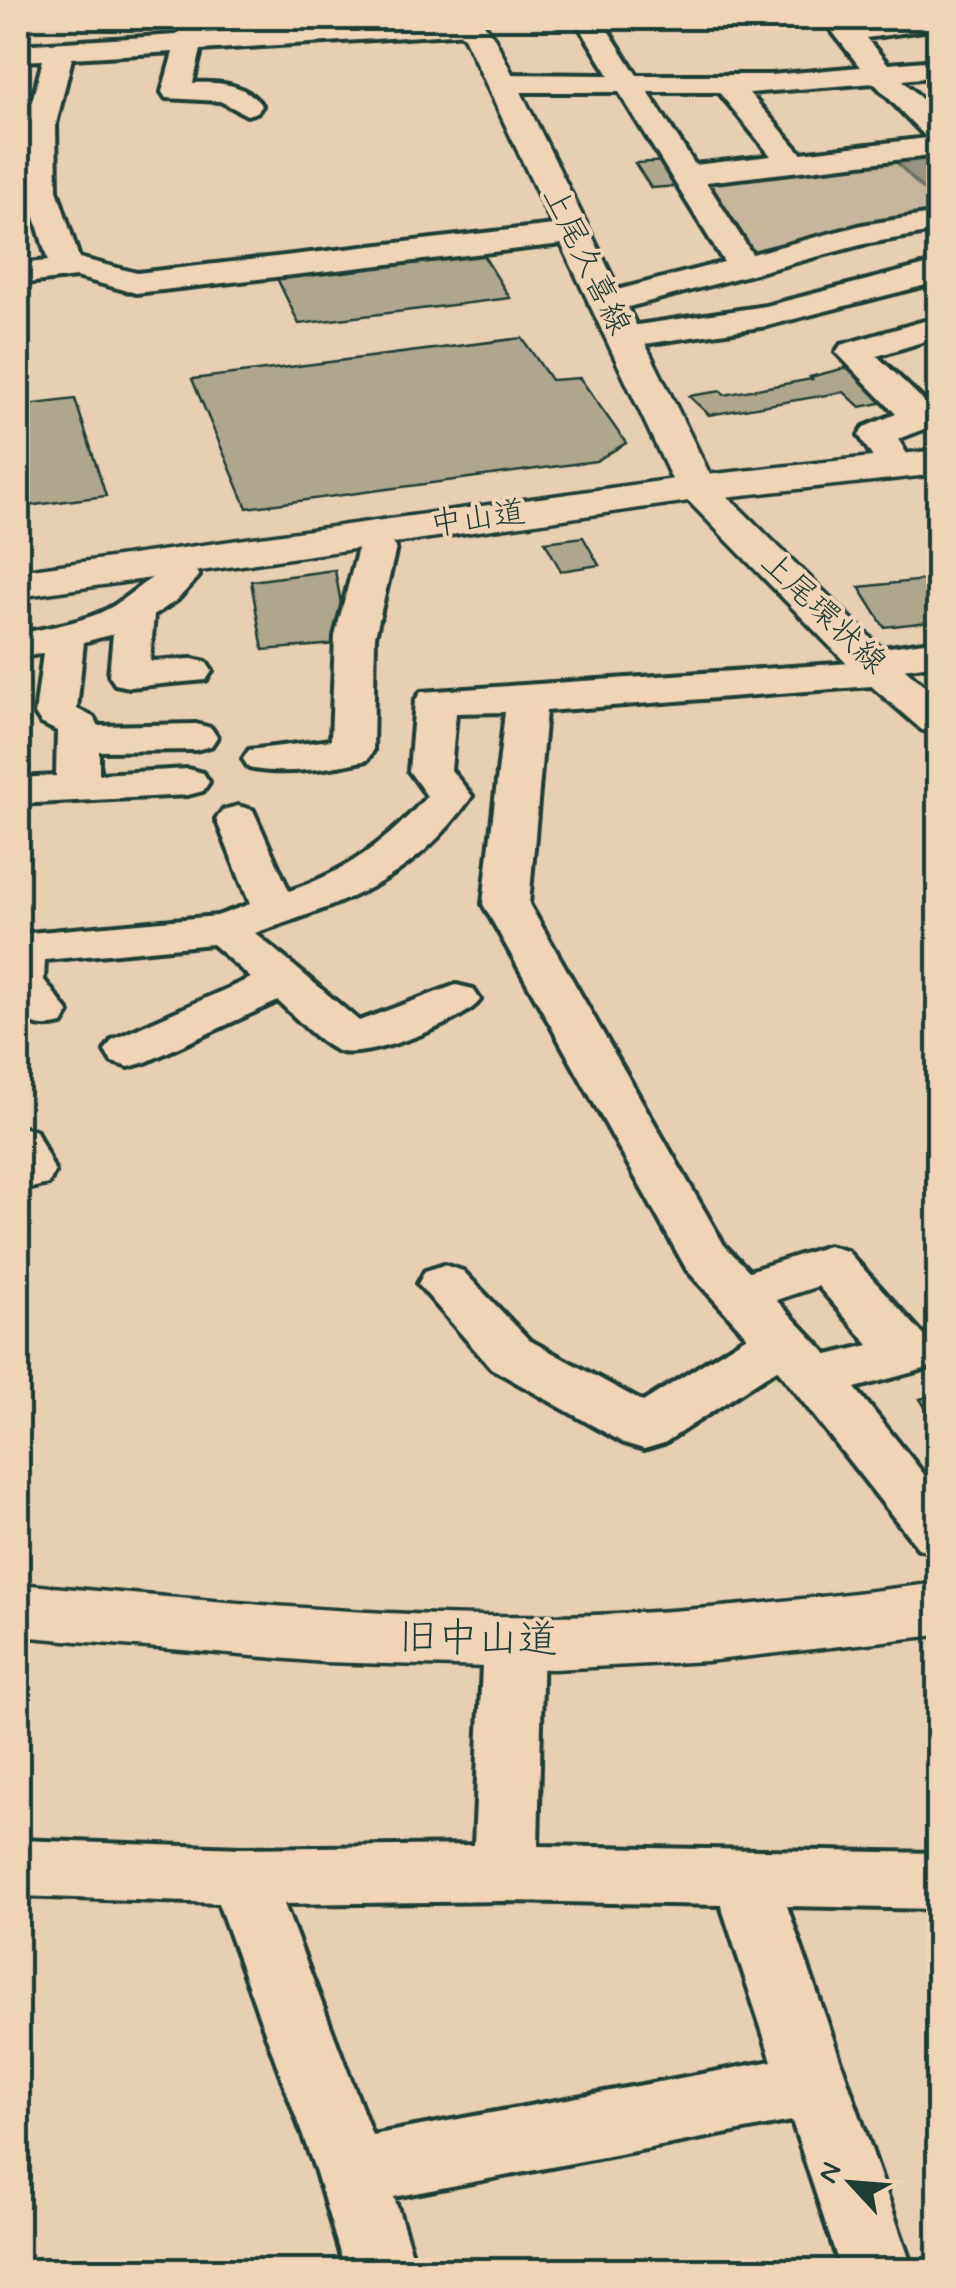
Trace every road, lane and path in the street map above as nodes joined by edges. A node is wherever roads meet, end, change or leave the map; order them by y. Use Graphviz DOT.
graph roads {
  1 [pos="54,18"];
  2 [pos="117,18"];
  3 [pos="587,18"];
  4 [pos="938,20"];
  5 [pos="467,21"];
  6 [pos="841,25"];
  7 [pos="258,26"];
  8 [pos="190,44"];
  9 [pos="118,50"];
  10 [pos="70,52"];
  11 [pos="18,54"];
  12 [pos="938,68"];
  13 [pos="882,74"];
  14 [pos="627,81"];
  15 [pos="500,82"];
  16 [pos="810,82"];
  17 [pos="726,83"];
  18 [pos="247,106"];
  19 [pos="938,132"];
  20 [pos="938,146"];
  21 [pos="874,153"];
  22 [pos="793,163"];
  23 [pos="688,175"];
  24 [pos="30,191"];
  25 [pos="938,222"];
  26 [pos="571,232"];
  27 [pos="744,267"];
  28 [pos="66,268"];
  29 [pos="938,272"];
  30 [pos="18,274"];
  31 [pos="613,317"];
  32 [pos="938,327"];
  33 [pos="925,403"];
  34 [pos="938,462"];
  35 [pos="896,466"];
  36 [pos="938,477"];
  37 [pos="703,495"];
  38 [pos="378,548"];
  39 [pos="180,576"];
  40 [pos="18,584"];
  41 [pos="18,598"];
  42 [pos="135,608"];
  43 [pos="65,636"];
  44 [pos="18,646"];
  45 [pos="938,652"];
  46 [pos="877,667"];
  47 [pos="192,671"];
  48 [pos="527,699"];
  49 [pos="938,720"];
  50 [pos="196,737"];
  51 [pos="78,739"];
  52 [pos="264,759"];
  53 [pos="188,782"];
  54 [pos="77,788"];
  55 [pos="18,790"];
  56 [pos="238,820"];
  57 [pos="275,911"];
  58 [pos="222,930"];
  59 [pos="20,948"];
  60 [pos="283,981"];
  61 [pos="456,1000"];
  62 [pos="45,1013"];
  63 [pos="129,1051"];
  64 [pos="18,1143"];
  65 [pos="18,1174"];
  66 [pos="444,1284"];
  67 [pos="739,1293"];
  68 [pos="800,1359"];
  69 [pos="938,1532"];
  70 [pos="18,1610"];
  71 [pos="934,1620"];
  72 [pos="513,1642"];
  73 [pos="18,1868"];
  74 [pos="504,1872"];
  75 [pos="241,1876"];
  76 [pos="744,1878"];
  77 [pos="938,1881"];
  78 [pos="814,2085"];
  79 [pos="351,2172"];
  80 [pos="381,2270"];
  81 [pos="877,2270"];
  1 -- 10 [label="street"];
  2 -- 9 [label="street"];
  3 -- 14 [label="street"];
  4 -- 6 [label="street"];
  5 -- 7 [label="street"];
  5 -- 15 [label="main road, 上尾久喜線"];
  6 -- 13 [label="street"];
  7 -- 8 [label="street"];
  8 -- 9 [label="street"];
  8 -- 18 [label="street"];
  9 -- 10 [label="street"];
  10 -- 11 [label="street"];
  10 -- 24 [label="street"];
  12 -- 13 [label="street"];
  13 -- 16 [label="street"];
  13 -- 19 [label="street"];
  14 -- 15 [label="street"];
  14 -- 17 [label="street"];
  14 -- 23 [label="street"];
  15 -- 26 [label="main road, 上尾久喜線"];
  16 -- 17 [label="street"];
  16 -- 21 [label="street"];
  17 -- 22 [label="street"];
  20 -- 21 [label="street"];
  21 -- 22 [label="street"];
  22 -- 23 [label="street"];
  23 -- 27 [label="street"];
  24 -- 28 [label="street"];
  25 -- 27 [label="street"];
  26 -- 28 [label="street"];
  26 -- 31 [label="main road, 上尾久喜線"];
  27 -- 31 [label="street"];
  28 -- 30 [label="street"];
  29 -- 31 [label="street"];
  31 -- 37 [label="main road, 上尾久喜線"];
  32 -- 33 [label="street"];
  33 -- 35 [label="street"];
  34 -- 35 [label="main road, 中山道"];
  35 -- 37 [label="main road, 中山道"];
  36 -- 37 [label="main road, 中山道"];
  37 -- 38 [label="main road, 中山道"];
  37 -- 40 [label="main road, 中山道"];
  37 -- 46 [label="main road, 上尾環状線"];
  38 -- 39 [label="main road, 中山道"];
  38 -- 52 [label="street"];
  39 -- 41 [label="main road, 中山道"];
  39 -- 42 [label="street"];
  42 -- 43 [label="street"];
  42 -- 47 [label="street"];
  43 -- 44 [label="street"];
  43 -- 51 [label="street"];
  45 -- 46 [label="street"];
  46 -- 48 [label="street"];
  46 -- 49 [label="main road, 上尾環状線"];
  48 -- 57 [label="street"];
  48 -- 67 [label="street"];
  50 -- 51 [label="street"];
  51 -- 54 [label="street"];
  53 -- 54 [label="street"];
  54 -- 55 [label="street"];
  56 -- 57 [label="street"];
  57 -- 58 [label="street"];
  58 -- 59 [label="street"];
  58 -- 60 [label="street"];
  59 -- 62 [label="street"];
  60 -- 61 [label="street"];
  60 -- 63 [label="street"];
  64 -- 65 [label="street"];
  66 -- 68 [label="street"];
  67 -- 68 [label="street"];
  67 -- 68 [label="street"];
  68 -- 69 [label="street"];
  70 -- 72 [label="main road, 旧中山道"];
  71 -- 72 [label="main road, 旧中山道"];
  72 -- 74 [label="street"];
  73 -- 75 [label="street"];
  74 -- 75 [label="street"];
  74 -- 76 [label="street"];
  75 -- 79 [label="street"];
  76 -- 77 [label="street"];
  76 -- 78 [label="street"];
  78 -- 79 [label="street"];
  78 -- 81 [label="street"];
  79 -- 80 [label="street"];
}
